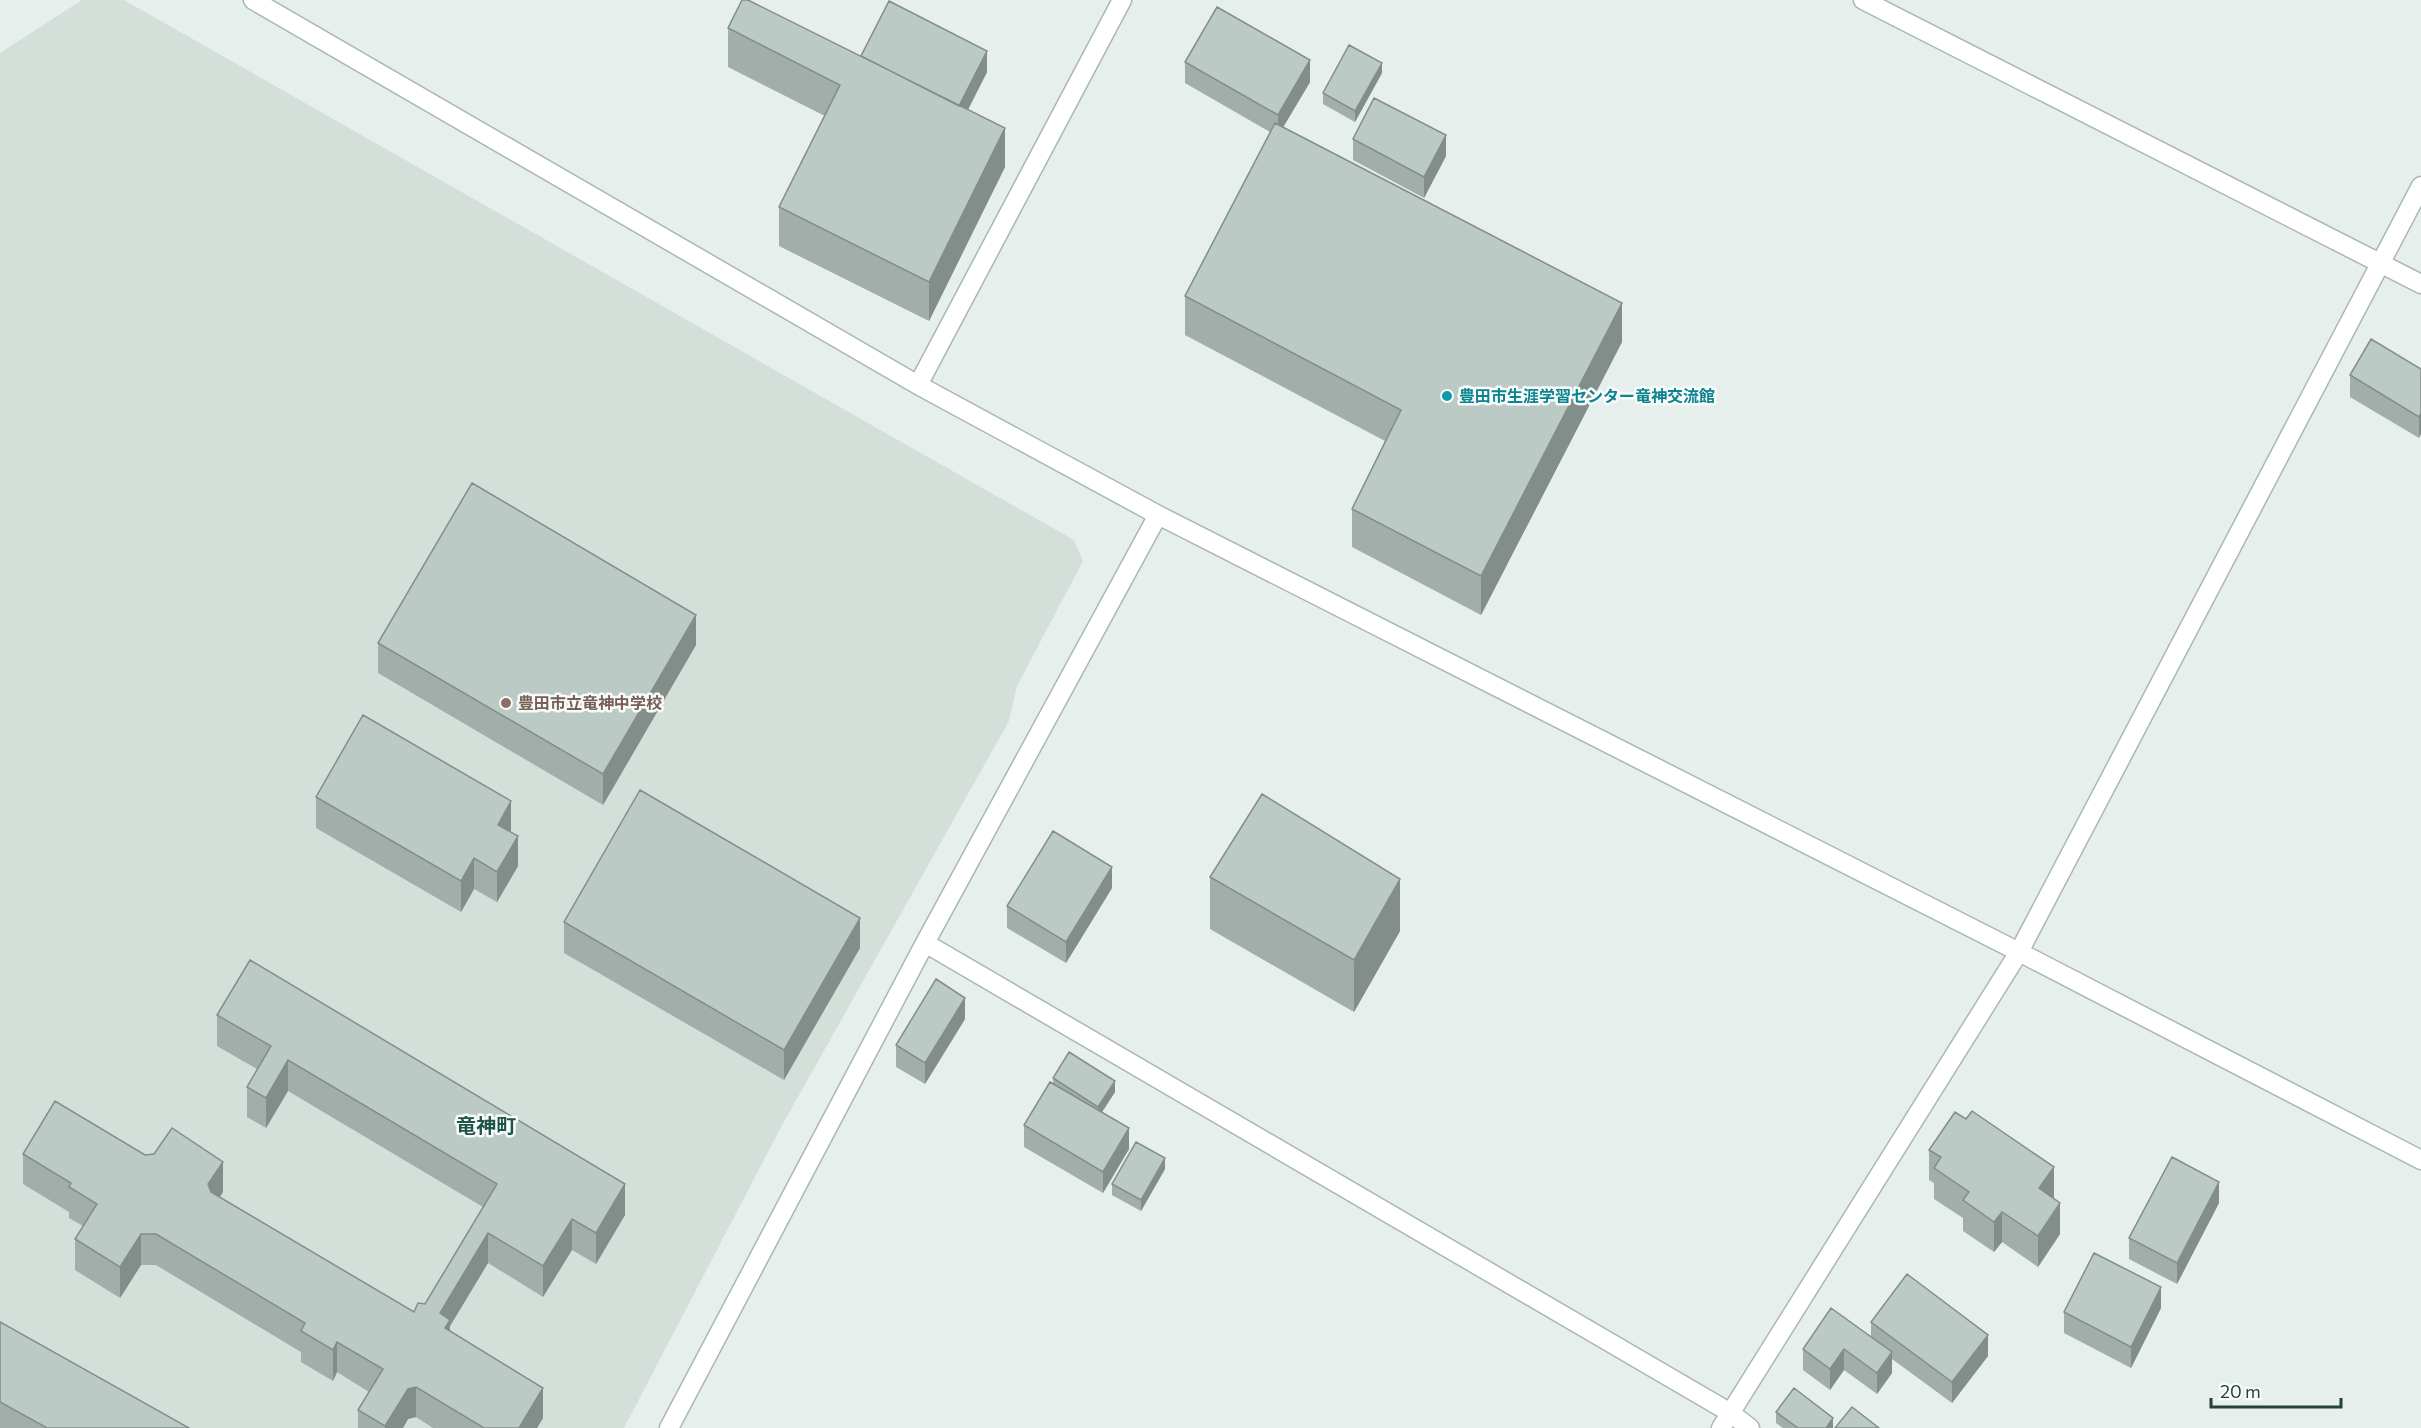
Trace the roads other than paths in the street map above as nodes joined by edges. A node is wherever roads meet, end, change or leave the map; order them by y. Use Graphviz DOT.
graph roads {
  1 [pos="253,0"];
  2 [pos="1122,0"];
  3 [pos="1863,0"];
  4 [pos="2421,186"];
  5 [pos="2382,263"];
  6 [pos="2421,284"];
  7 [pos="918,385"];
  8 [pos="1158,515"];
  9 [pos="926,943"];
  10 [pos="2019,952"];
  11 [pos="2421,1160"];
  12 [pos="1725,1420"];
  13 [pos="669,1428"];
  14 [pos="1750,1428"];
  1 -- 7 [label="street"];
  2 -- 7 [label="street"];
  3 -- 5 [label="street"];
  4 -- 5 [label="street"];
  5 -- 6 [label="street"];
  5 -- 10 [label="street"];
  7 -- 8 [label="street"];
  8 -- 9 [label="street"];
  8 -- 10 [label="street"];
  9 -- 12 [label="street"];
  9 -- 13 [label="street"];
  10 -- 11 [label="street"];
  10 -- 12 [label="street"];
  12 -- 14 [label="street"];
}
